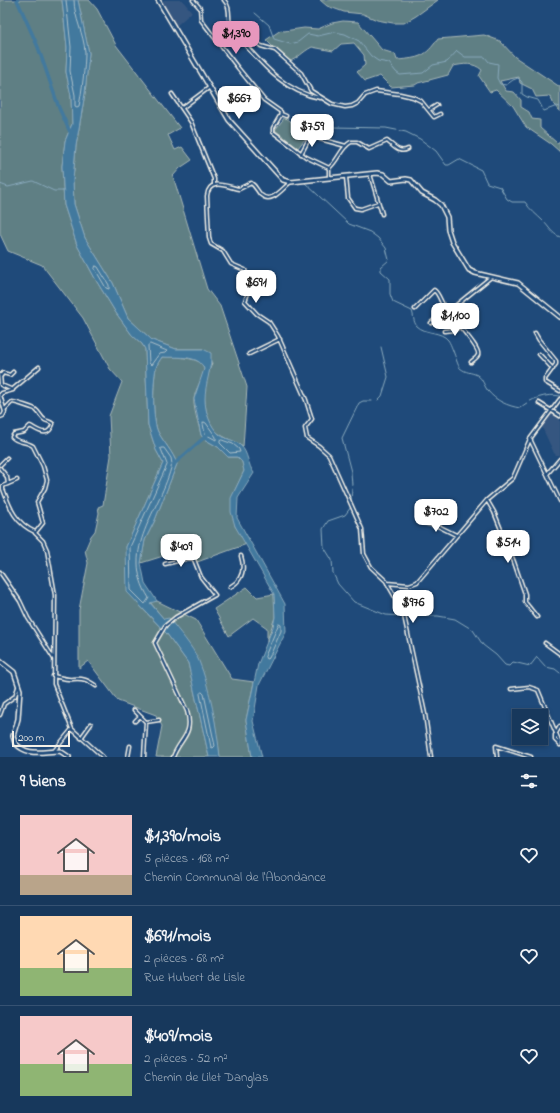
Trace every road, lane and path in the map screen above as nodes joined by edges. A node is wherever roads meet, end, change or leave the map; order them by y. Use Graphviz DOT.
graph roads {
  1 [pos="194,0"];
  2 [pos="224,0"];
  3 [pos="160,1"];
  4 [pos="241,40"];
  5 [pos="210,87"];
  6 [pos="172,94"];
  7 [pos="321,98"];
  8 [pos="437,106"];
  9 [pos="182,108"];
  10 [pos="429,110"];
  11 [pos="281,114"];
  12 [pos="440,114"];
  13 [pos="286,116"];
  14 [pos="300,126"];
  15 [pos="311,135"];
  16 [pos="346,146"];
  17 [pos="408,149"];
  18 [pos="301,154"];
  19 [pos="329,168"];
  20 [pos="370,174"];
  21 [pos="346,177"];
  22 [pos="329,179"];
  23 [pos="291,182"];
  24 [pos="214,185"];
  25 [pos="378,203"];
  26 [pos="382,214"];
  27 [pos="491,276"];
  28 [pos="415,309"];
  29 [pos="447,311"];
  30 [pos="560,317"];
  31 [pos="431,323"];
  32 [pos="459,327"];
  33 [pos="444,331"];
  34 [pos="536,333"];
  35 [pos="280,339"];
  36 [pos="249,354"];
  37 [pos="539,354"];
  38 [pos="471,362"];
  39 [pos="39,367"];
  40 [pos="553,369"];
  41 [pos="13,372"];
  42 [pos="0,376"];
  43 [pos="1,384"];
  44 [pos="13,390"];
  45 [pos="560,391"];
  46 [pos="0,395"];
  47 [pos="560,399"];
  48 [pos="539,403"];
  49 [pos="5,409"];
  50 [pos="551,410"];
  51 [pos="560,416"];
  52 [pos="0,417"];
  53 [pos="530,439"];
  54 [pos="6,458"];
  55 [pos="560,459"];
  56 [pos="0,466"];
  57 [pos="547,474"];
  58 [pos="17,480"];
  59 [pos="8,484"];
  60 [pos="559,497"];
  61 [pos="487,500"];
  62 [pos="560,501"];
  63 [pos="419,522"];
  64 [pos="35,532"];
  65 [pos="456,535"];
  66 [pos="241,556"];
  67 [pos="165,564"];
  68 [pos="0,572"];
  69 [pos="387,583"];
  70 [pos="230,587"];
  71 [pos="537,617"];
  72 [pos="545,643"];
  73 [pos="560,654"];
  74 [pos="54,659"];
  75 [pos="0,661"];
  76 [pos="53,676"];
  77 [pos="19,685"];
  78 [pos="96,686"];
  79 [pos="512,689"];
  80 [pos="134,710"];
  81 [pos="0,715"];
  82 [pos="140,716"];
  83 [pos="159,720"];
  84 [pos="135,721"];
  85 [pos="146,722"];
  86 [pos="91,724"];
  87 [pos="560,726"];
  88 [pos="72,729"];
  89 [pos="555,733"];
  90 [pos="81,738"];
  91 [pos="560,742"];
  92 [pos="130,746"];
  93 [pos="54,751"];
  94 [pos="69,757"];
  95 [pos="102,757"];
  96 [pos="128,757"];
  97 [pos="144,757"];
  98 [pos="173,757"];
  99 [pos="432,757"];
  100 [pos="497,757"];
  101 [pos="531,757"];
  1 -- 11 [label="street"];
  2 -- 4 [label="street"];
  3 -- 5 [label="street"];
  4 -- 7 [label="street"];
  4 -- 7 [label="street"];
  5 -- 9 [label="street"];
  5 -- 23 [label="street"];
  6 -- 9 [label="street"];
  7 -- 10 [label="street"];
  8 -- 10 [label="street"];
  9 -- 24 [label="street"];
  10 -- 12 [label="street"];
  11 -- 13 [label="street"];
  11 -- 18 [label="street"];
  14 -- 15 [label="street"];
  15 -- 16 [label="street"];
  15 -- 18 [label="street"];
  16 -- 17 [label="street"];
  16 -- 19 [label="street"];
  18 -- 19 [label="street"];
  19 -- 22 [label="street"];
  20 -- 21 [label="street"];
  20 -- 25 [label="street"];
  20 -- 27 [label="street"];
  21 -- 22 [label="street"];
  21 -- 25 [label="street"];
  22 -- 23 [label="street"];
  23 -- 24 [label="street"];
  24 -- 35 [label="street"];
  25 -- 26 [label="street"];
  27 -- 29 [label="street"];
  27 -- 30 [label="street"];
  28 -- 29 [label="street"];
  29 -- 31 [label="street"];
  29 -- 32 [label="street"];
  32 -- 33 [label="street"];
  32 -- 38 [label="street"];
  34 -- 40 [label="street"];
  35 -- 36 [label="street"];
  35 -- 69 [label="street"];
  37 -- 40 [label="street"];
  39 -- 44 [label="street"];
  40 -- 45 [label="street"];
  41 -- 42 [label="street"];
  42 -- 43 [label="street"];
  43 -- 44 [label="street"];
  44 -- 46 [label="street"];
  46 -- 49 [label="street"];
  47 -- 50 [label="street"];
  48 -- 50 [label="street"];
  49 -- 52 [label="street"];
  49 -- 64 [label="street"];
  50 -- 51 [label="street"];
  50 -- 53 [label="street"];
  53 -- 57 [label="street"];
  53 -- 61 [label="street"];
  54 -- 56 [label="street"];
  55 -- 57 [label="street"];
  56 -- 59 [label="street"];
  57 -- 60 [label="street"];
  58 -- 59 [label="street"];
  59 -- 64 [label="street"];
  60 -- 62 [label="street"];
  61 -- 65 [label="street"];
  61 -- 71 [label="street"];
  63 -- 65 [label="street"];
  64 -- 74 [label="street"];
  65 -- 69 [label="street"];
  66 -- 70 [label="street"];
  67 -- 98 [label="street"];
  68 -- 74 [label="street"];
  69 -- 99 [label="street"];
  72 -- 73 [label="street"];
  74 -- 76 [label="street"];
  75 -- 77 [label="street"];
  76 -- 78 [label="street"];
  76 -- 88 [label="street"];
  77 -- 81 [label="street"];
  77 -- 93 [label="street"];
  79 -- 89 [label="street"];
  80 -- 82 [label="street"];
  82 -- 84 [label="street"];
  82 -- 85 [label="street"];
  83 -- 85 [label="street"];
  85 -- 97 [label="street"];
  86 -- 90 [label="street"];
  87 -- 89 [label="street"];
  88 -- 90 [label="street"];
  88 -- 93 [label="street"];
  89 -- 91 [label="street"];
  89 -- 91 [label="street"];
  90 -- 95 [label="street"];
  92 -- 96 [label="street"];
  93 -- 94 [label="street"];
  100 -- 101 [label="street"];
}
